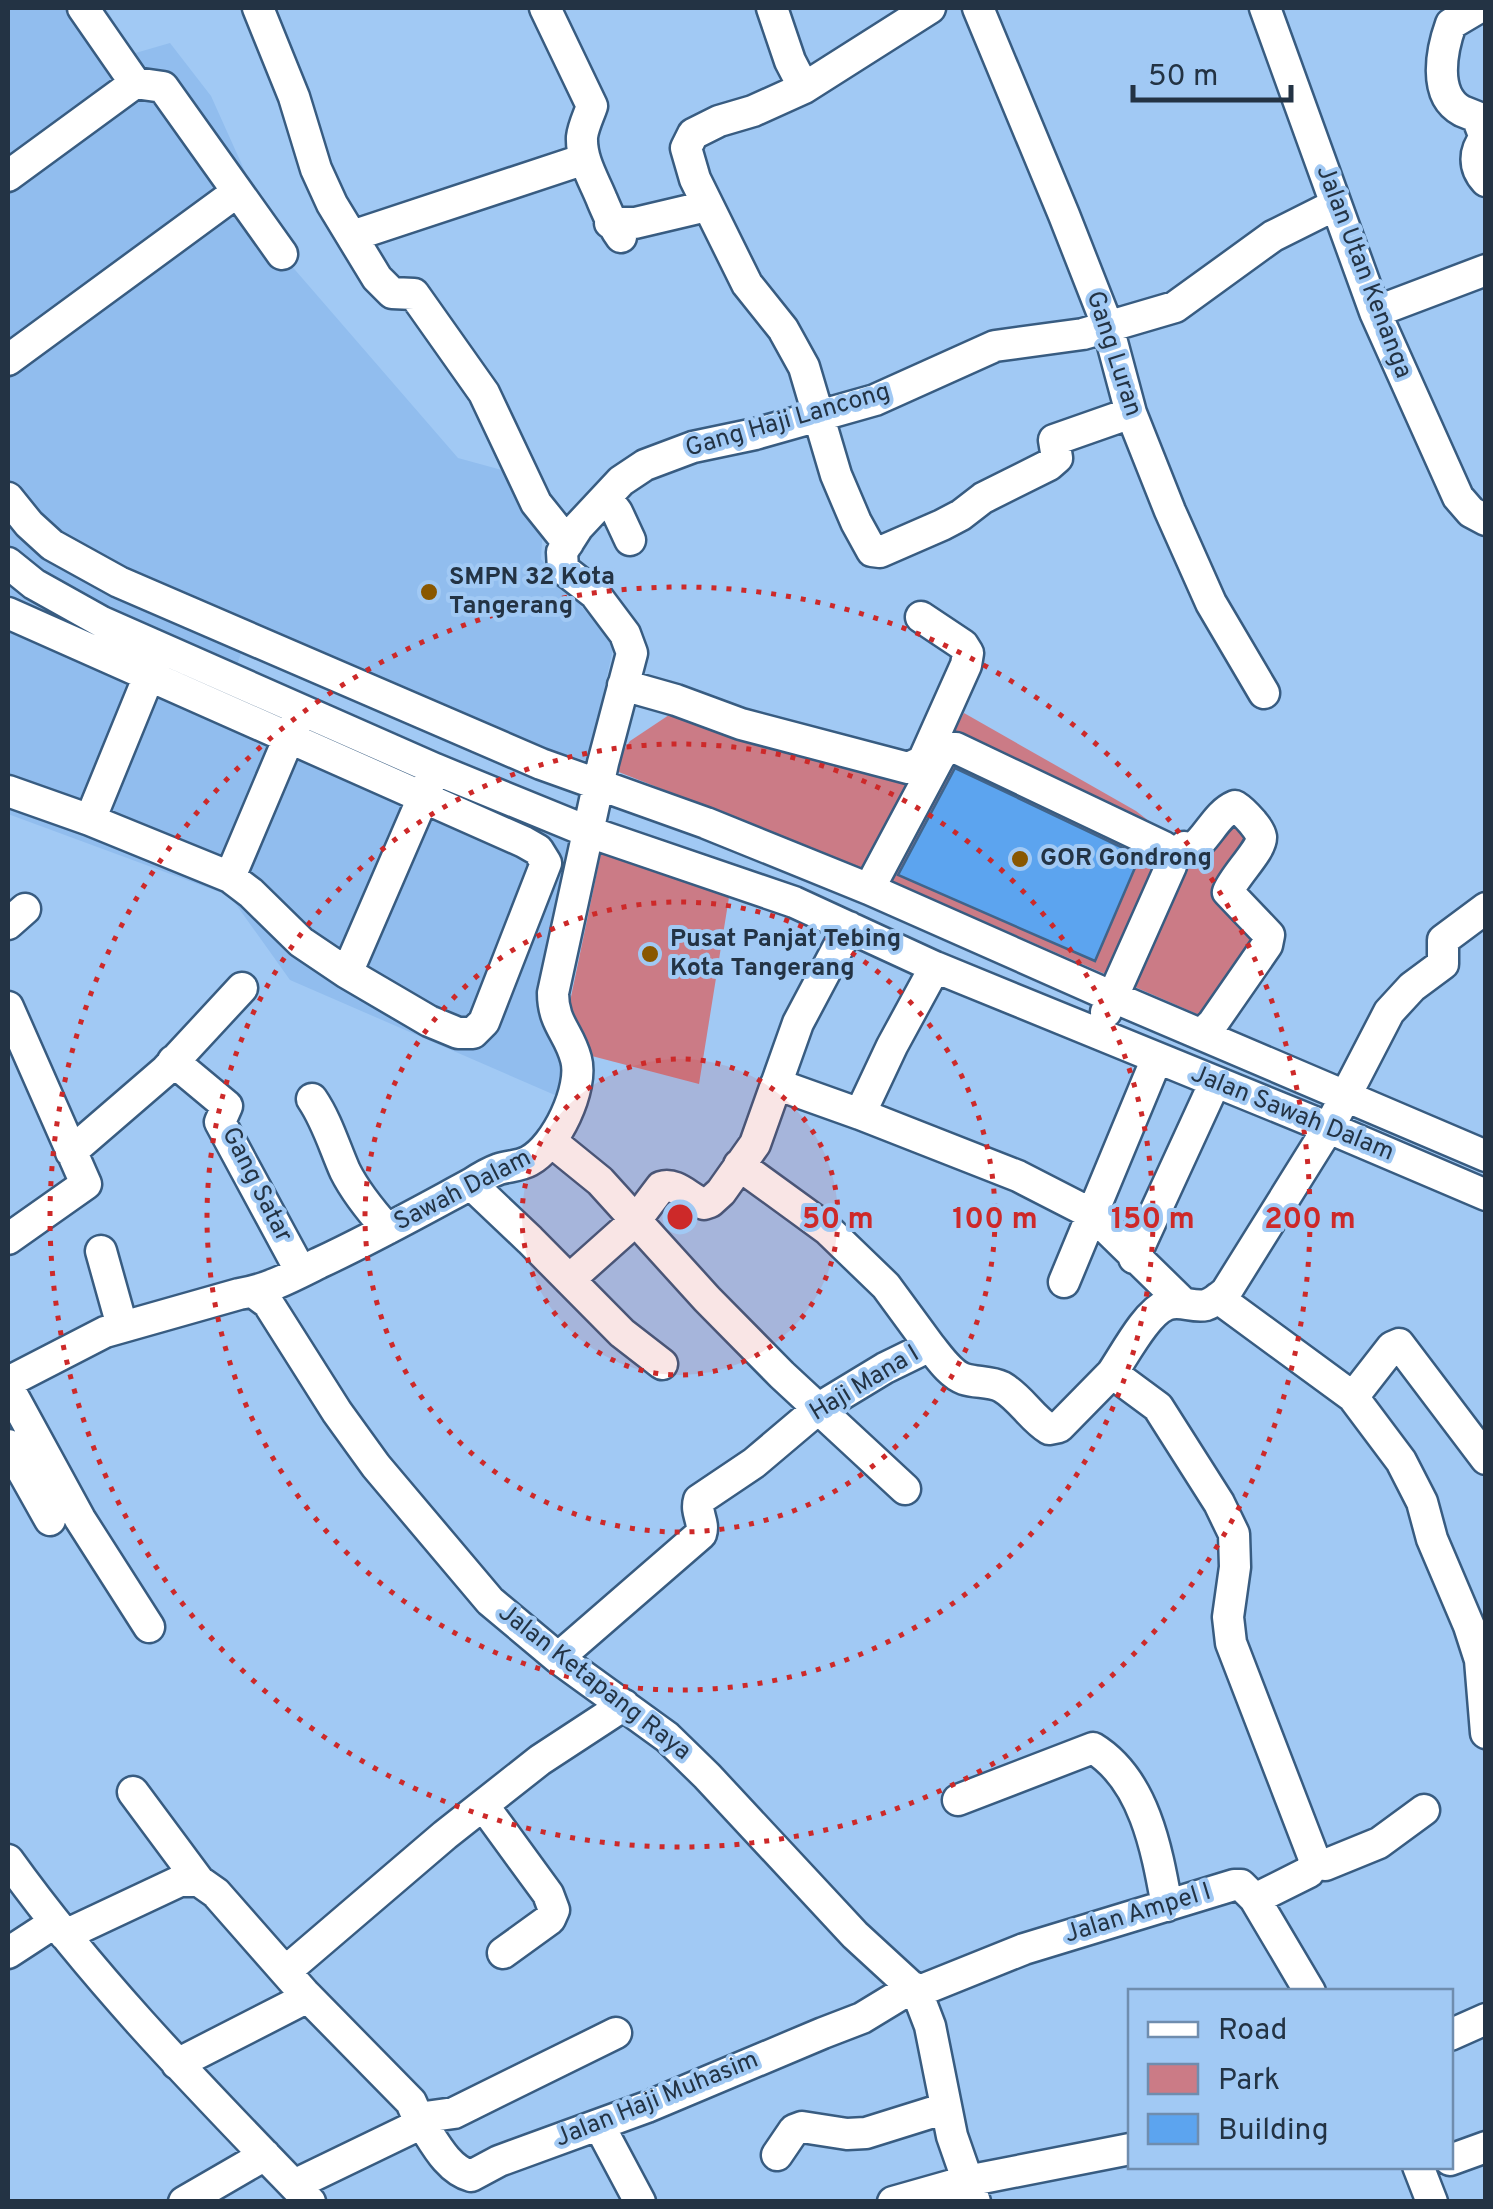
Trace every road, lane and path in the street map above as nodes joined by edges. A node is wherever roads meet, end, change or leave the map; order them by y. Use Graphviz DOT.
graph roads {
  1 [pos="83,8"];
  2 [pos="258,8"];
  3 [pos="546,8"];
  4 [pos="772,8"];
  5 [pos="930,8"];
  6 [pos="978,8"];
  7 [pos="1265,8"];
  8 [pos="1478,8"];
  9 [pos="892,19"];
  10 [pos="135,83"];
  11 [pos="804,88"];
  12 [pos="585,159"];
  13 [pos="8,176"];
  14 [pos="1486,181"];
  15 [pos="237,192"];
  16 [pos="1335,205"];
  17 [pos="707,206"];
  18 [pos="352,236"];
  19 [pos="282,254"];
  20 [pos="1486,270"];
  21 [pos="1375,312"];
  22 [pos="1108,326"];
  23 [pos="8,360"];
  24 [pos="1131,413"];
  25 [pos="820,414"];
  26 [pos="606,496"];
  27 [pos="8,498"];
  28 [pos="1486,520"];
  29 [pos="630,540"];
  30 [pos="568,543"];
  31 [pos="8,563"];
  32 [pos="43,564"];
  33 [pos="921,617"];
  34 [pos="12,625"];
  35 [pos="155,662"];
  36 [pos="624,685"];
  37 [pos="1264,693"];
  38 [pos="301,709"];
  39 [pos="288,738"];
  40 [pos="435,768"];
  41 [pos="533,785"];
  42 [pos="8,792"];
  43 [pos="423,798"];
  44 [pos="594,809"];
  45 [pos="90,820"];
  46 [pos="706,823"];
  47 [pos="1184,847"];
  48 [pos="692,866"];
  49 [pos="230,878"];
  50 [pos="869,889"];
  51 [pos="1486,908"];
  52 [pos="849,926"];
  53 [pos="935,967"];
  54 [pos="347,974"];
  55 [pos="242,988"];
  56 [pos="8,1007"];
  57 [pos="1107,1010"];
  58 [pos="1195,1032"];
  59 [pos="1156,1058"];
  60 [pos="174,1062"];
  61 [pos="1215,1082"];
  62 [pos="776,1084"];
  63 [pos="312,1099"];
  64 [pos="1337,1113"];
  65 [pos="860,1114"];
  66 [pos="552,1142"];
  67 [pos="71,1152"];
  68 [pos="1486,1156"];
  69 [pos="739,1166"];
  70 [pos="471,1184"];
  71 [pos="1484,1190"];
  72 [pos="1092,1214"];
  73 [pos="636,1220"];
  74 [pos="387,1229"];
  75 [pos="8,1239"];
  76 [pos="101,1251"];
  77 [pos="1134,1258"];
  78 [pos="301,1272"];
  79 [pos="570,1279"];
  80 [pos="1064,1282"];
  81 [pos="253,1292"];
  82 [pos="1218,1298"];
  83 [pos="1182,1302"];
  84 [pos="122,1326"];
  85 [pos="930,1346"];
  86 [pos="662,1364"];
  87 [pos="1112,1373"];
  88 [pos="8,1384"];
  89 [pos="1353,1397"];
  90 [pos="819,1408"];
  91 [pos="8,1445"];
  92 [pos="1486,1459"];
  93 [pos="905,1489"];
  94 [pos="50,1520"];
  95 [pos="149,1627"];
  96 [pos="558,1658"];
  97 [pos="624,1705"];
  98 [pos="1486,1732"];
  99 [pos="133,1792"];
  100 [pos="958,1800"];
  101 [pos="483,1805"];
  102 [pos="1424,1810"];
  103 [pos="8,1860"];
  104 [pos="1315,1861"];
  105 [pos="200,1881"];
  106 [pos="1254,1899"];
  107 [pos="1167,1906"];
  108 [pos="59,1929"];
  109 [pos="503,1953"];
  110 [pos="8,1954"];
  111 [pos="286,1971"];
  112 [pos="1308,1989"];
  113 [pos="915,1990"];
  114 [pos="308,1998"];
  115 [pos="1486,2018"];
  116 [pos="616,2033"];
  117 [pos="1453,2034"];
  118 [pos="177,2064"];
  119 [pos="946,2108"];
  120 [pos="419,2118"];
  121 [pos="599,2124"];
  122 [pos="1486,2147"];
  123 [pos="1128,2150"];
  124 [pos="265,2155"];
  125 [pos="777,2155"];
  126 [pos="1453,2159"];
  127 [pos="1424,2169"];
  128 [pos="971,2191"];
  129 [pos="302,2194"];
  130 [pos="184,2202"];
  131 [pos="640,2202"];
  132 [pos="893,2202"];
  133 [pos="1432,2202"];
  1 -- 10 [label="street"];
  2 -- 18 [label="street"];
  3 -- 12 [label="street"];
  4 -- 11 [label="street"];
  5 -- 9 [label="street"];
  6 -- 22 [label="street, Gang Luran"];
  7 -- 16 [label="street, Jalan Utan Kenanga"];
  8 -- 14 [label="street"];
  9 -- 11 [label="street"];
  10 -- 13 [label="street"];
  10 -- 15 [label="street"];
  11 -- 17 [label="street"];
  12 -- 17 [label="street"];
  12 -- 18 [label="street"];
  15 -- 19 [label="street"];
  15 -- 23 [label="street"];
  16 -- 21 [label="street, Jalan Utan Kenanga"];
  16 -- 22 [label="street, Gang Haji Lancong"];
  17 -- 25 [label="street"];
  18 -- 30 [label="street"];
  20 -- 21 [label="street"];
  21 -- 28 [label="street, Jalan Utan Kenanga"];
  22 -- 24 [label="street, Gang Luran"];
  22 -- 25 [label="street, Gang Haji Lancong"];
  24 -- 25 [label="street"];
  24 -- 37 [label="street, Gang Luran"];
  25 -- 26 [label="street, Gang Haji Lancong"];
  26 -- 29 [label="street"];
  26 -- 30 [label="street, Gang Haji Lancong"];
  27 -- 32 [label="street"];
  30 -- 36 [label="street"];
  31 -- 32 [label="street"];
  32 -- 34 [label="street"];
  32 -- 35 [label="street"];
  32 -- 41 [label="street"];
  33 -- 36 [label="street"];
  34 -- 35 [label="street"];
  35 -- 38 [label="street"];
  35 -- 39 [label="street"];
  35 -- 45 [label="street"];
  36 -- 44 [label="street"];
  38 -- 39 [label="street"];
  38 -- 40 [label="street"];
  39 -- 43 [label="street"];
  39 -- 49 [label="street"];
  40 -- 41 [label="street"];
  40 -- 43 [label="street"];
  41 -- 44 [label="street"];
  41 -- 44 [label="street"];
  42 -- 45 [label="street"];
  43 -- 54 [label="street"];
  43 -- 54 [label="street"];
  44 -- 46 [label="street"];
  44 -- 48 [label="street"];
  44 -- 66 [label="street, Sawah Dalam"];
  45 -- 49 [label="street"];
  46 -- 48 [label="street"];
  46 -- 50 [label="street"];
  47 -- 58 [label="street"];
  48 -- 52 [label="street"];
  49 -- 54 [label="street"];
  50 -- 57 [label="street"];
  50 -- 57 [label="street"];
  51 -- 64 [label="street"];
  52 -- 53 [label="street"];
  52 -- 62 [label="street"];
  53 -- 57 [label="street"];
  53 -- 65 [label="street"];
  55 -- 60 [label="street"];
  56 -- 67 [label="street"];
  57 -- 58 [label="street"];
  57 -- 59 [label="street, Jalan Sawah Dalam"];
  58 -- 64 [label="street"];
  59 -- 61 [label="street, Jalan Sawah Dalam"];
  59 -- 72 [label="street"];
  60 -- 67 [label="street"];
  60 -- 78 [label="street, Gang Satar"];
  61 -- 64 [label="street, Jalan Sawah Dalam"];
  61 -- 77 [label="street"];
  62 -- 65 [label="street"];
  62 -- 69 [label="street"];
  63 -- 74 [label="street"];
  64 -- 68 [label="street"];
  64 -- 71 [label="street, Jalan Sawah Dalam"];
  64 -- 82 [label="street"];
  65 -- 72 [label="street"];
  66 -- 70 [label="street, Sawah Dalam"];
  66 -- 73 [label="street"];
  67 -- 75 [label="street"];
  69 -- 73 [label="street"];
  69 -- 85 [label="street"];
  70 -- 74 [label="street, Sawah Dalam"];
  70 -- 79 [label="street"];
  72 -- 77 [label="street"];
  72 -- 80 [label="street"];
  73 -- 79 [label="street"];
  73 -- 90 [label="street"];
  74 -- 78 [label="street, Sawah Dalam"];
  76 -- 84 [label="street"];
  77 -- 83 [label="street"];
  78 -- 81 [label="street, Sawah Dalam"];
  79 -- 86 [label="street"];
  81 -- 84 [label="street"];
  81 -- 96 [label="street, Jalan Ketapang Raya"];
  82 -- 83 [label="street"];
  82 -- 89 [label="street"];
  83 -- 87 [label="street"];
  84 -- 88 [label="street"];
  85 -- 87 [label="street, Haji Mana I"];
  85 -- 90 [label="street, Haji Mana I"];
  87 -- 104 [label="street"];
  88 -- 95 [label="street"];
  89 -- 92 [label="street"];
  89 -- 98 [label="street"];
  90 -- 93 [label="street"];
  90 -- 96 [label="street, Haji Mana I"];
  91 -- 94 [label="street"];
  96 -- 97 [label="street, Jalan Ketapang Raya"];
  97 -- 101 [label="street"];
  97 -- 113 [label="street, Jalan Ketapang Raya"];
  99 -- 105 [label="street"];
  100 -- 107 [label="street"];
  101 -- 109 [label="street"];
  101 -- 111 [label="street"];
  102 -- 104 [label="street"];
  103 -- 108 [label="street"];
  104 -- 106 [label="street"];
  105 -- 108 [label="street"];
  105 -- 111 [label="street"];
  106 -- 107 [label="street, Jalan Ampel I"];
  106 -- 112 [label="street"];
  107 -- 113 [label="street, Jalan Ampel I"];
  108 -- 110 [label="street"];
  108 -- 118 [label="street"];
  111 -- 114 [label="street"];
  113 -- 119 [label="street, Jalan Ketapang Raya"];
  113 -- 121 [label="street, Jalan Haji Muhasim"];
  114 -- 118 [label="street"];
  114 -- 120 [label="street"];
  115 -- 117 [label="street"];
  116 -- 120 [label="street"];
  118 -- 124 [label="street"];
  119 -- 125 [label="street"];
  119 -- 128 [label="street, Jalan Ketapang Raya"];
  120 -- 121 [label="street, Jalan Haji Muhasim"];
  120 -- 129 [label="street"];
  121 -- 131 [label="street"];
  122 -- 126 [label="street"];
  123 -- 128 [label="street"];
  124 -- 129 [label="street"];
  124 -- 130 [label="street"];
  127 -- 133 [label="street"];
  128 -- 132 [label="street"];
}
